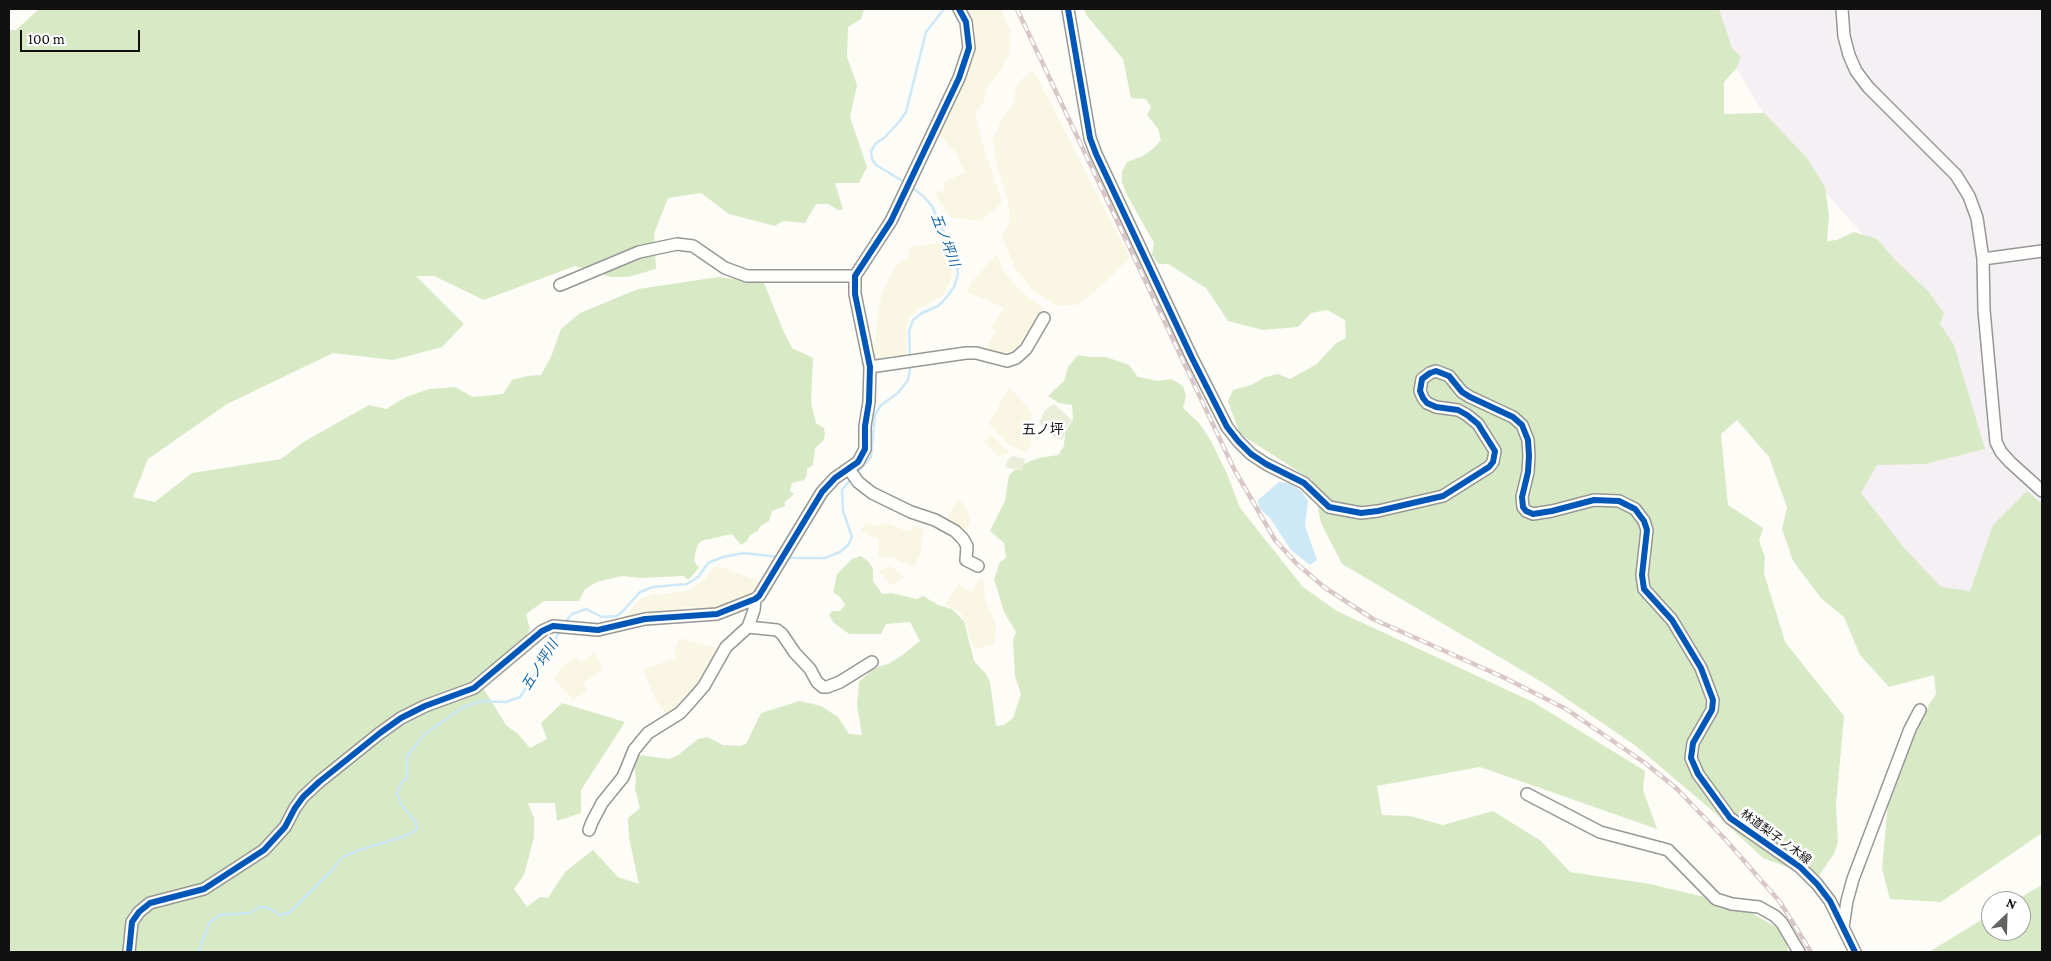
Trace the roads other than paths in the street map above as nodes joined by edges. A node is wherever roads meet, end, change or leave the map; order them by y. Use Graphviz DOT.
graph roads {
  1 [pos="959,9"];
  2 [pos="1068,9"];
  3 [pos="1842,9"];
  4 [pos="2042,252"];
  5 [pos="1983,259"];
  6 [pos="855,276"];
  7 [pos="560,285"];
  8 [pos="1044,318"];
  9 [pos="870,367"];
  10 [pos="849,470"];
  11 [pos="2042,491"];
  12 [pos="978,566"];
  13 [pos="755,599"];
  14 [pos="748,627"];
  15 [pos="872,662"];
  16 [pos="1920,710"];
  17 [pos="1527,794"];
  18 [pos="589,830"];
  19 [pos="1844,927"];
  20 [pos="129,952"];
  21 [pos="1799,952"];
  22 [pos="1855,952"];
  1 -- 6 [label="street"];
  2 -- 19 [label="street, 林道梨子ノ木線"];
  3 -- 5 [label="street"];
  4 -- 5 [label="street"];
  5 -- 11 [label="street"];
  6 -- 7 [label="street"];
  6 -- 9 [label="street"];
  8 -- 9 [label="street"];
  9 -- 10 [label="street"];
  10 -- 12 [label="street"];
  10 -- 13 [label="street"];
  13 -- 14 [label="street"];
  13 -- 20 [label="street"];
  14 -- 15 [label="street"];
  14 -- 18 [label="street"];
  16 -- 19 [label="street"];
  17 -- 21 [label="street"];
  19 -- 22 [label="street"];
}
